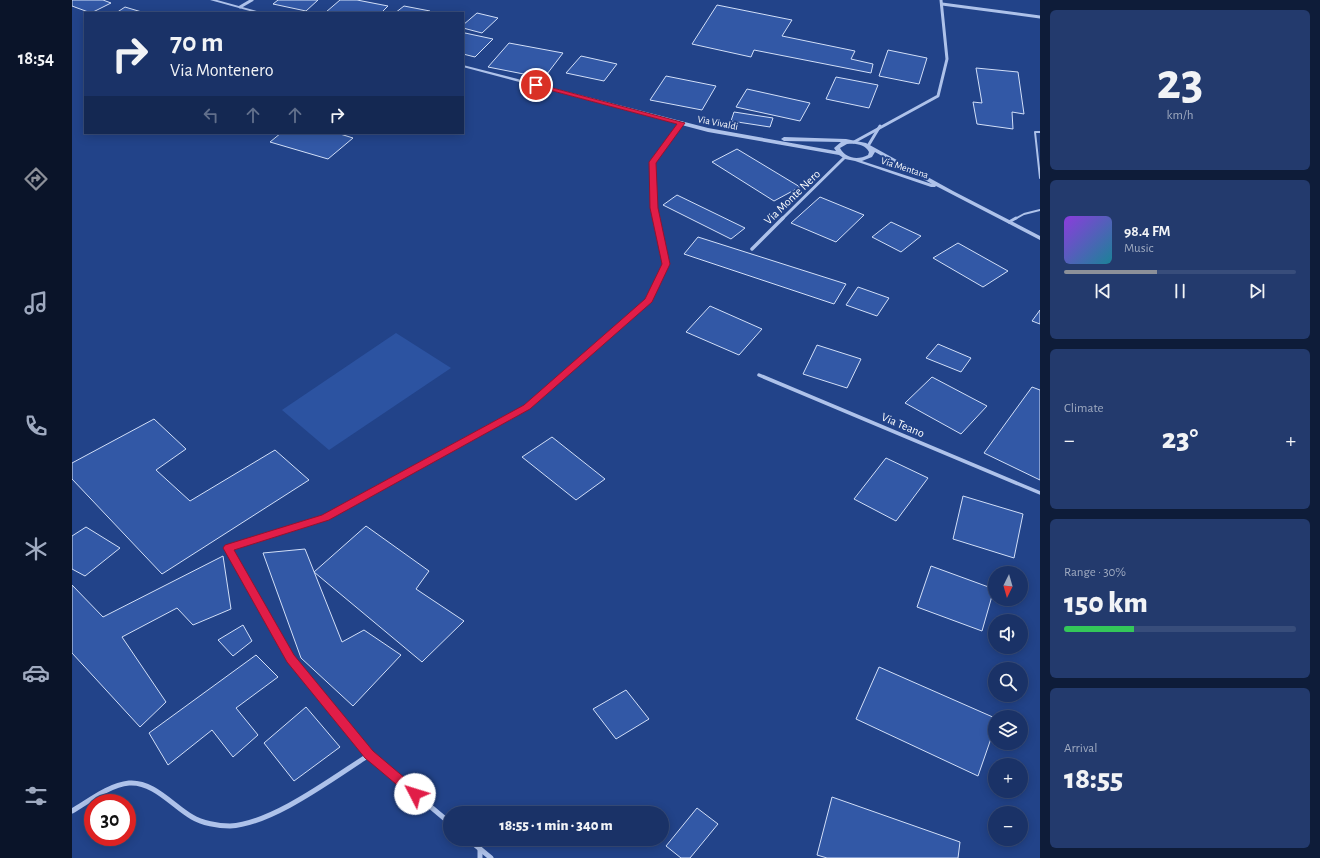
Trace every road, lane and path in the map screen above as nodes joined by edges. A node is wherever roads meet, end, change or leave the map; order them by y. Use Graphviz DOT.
graph roads {
  1 [pos="212,0"];
  2 [pos="252,0"];
  3 [pos="941,0"];
  4 [pos="942,4"];
  5 [pos="240,7"];
  6 [pos="258,12"];
  7 [pos="1040,17"];
  8 [pos="464,66"];
  9 [pos="682,123"];
  10 [pos="880,126"];
  11 [pos="1040,132"];
  12 [pos="760,139"];
  13 [pos="852,142"];
  14 [pos="869,147"];
  15 [pos="839,153"];
  16 [pos="845,157"];
  17 [pos="854,160"];
  18 [pos="1040,178"];
  19 [pos="951,192"];
  20 [pos="1040,210"];
  21 [pos="1009,222"];
  22 [pos="1040,238"];
  23 [pos="752,249"];
  24 [pos="759,375"];
  25 [pos="1040,493"];
  26 [pos="369,755"];
  27 [pos="72,811"];
  28 [pos="443,818"];
  29 [pos="476,846"];
  30 [pos="480,849"];
  31 [pos="480,858"];
  32 [pos="491,858"];
  1 -- 5 [label="street"];
  2 -- 5 [label="street"];
  3 -- 4 [label="street"];
  4 -- 7 [label="street"];
  4 -- 10 [label="street"];
  5 -- 6 [label="street"];
  8 -- 9 [label="street, Via Vivaldi"];
  9 -- 12 [label="street, Via Vivaldi"];
  9 -- 26 [label="street"];
  10 -- 13 [label="street"];
  10 -- 14 [label="street"];
  11 -- 18 [label="lane"];
  12 -- 13 [label="street, Via Vivaldi"];
  12 -- 15 [label="street, Via Vivaldi"];
  13 -- 14 [label="street, Via Mentana"];
  13 -- 15 [label="street"];
  14 -- 17 [label="street"];
  14 -- 19 [label="street, Via Mentana"];
  15 -- 16 [label="street, Via Mentana"];
  16 -- 17 [label="street, Via Mentana"];
  16 -- 23 [label="street, Via Monte Nero"];
  17 -- 19 [label="street, Via Mentana"];
  19 -- 21 [label="street, Via Mentana"];
  20 -- 21 [label="lane"];
  21 -- 22 [label="street, Via Mentana"];
  24 -- 25 [label="street, Via Teano"];
  26 -- 27 [label="street"];
  26 -- 28 [label="street"];
  29 -- 30 [label="street"];
  30 -- 31 [label="street"];
  30 -- 32 [label="street"];
}
